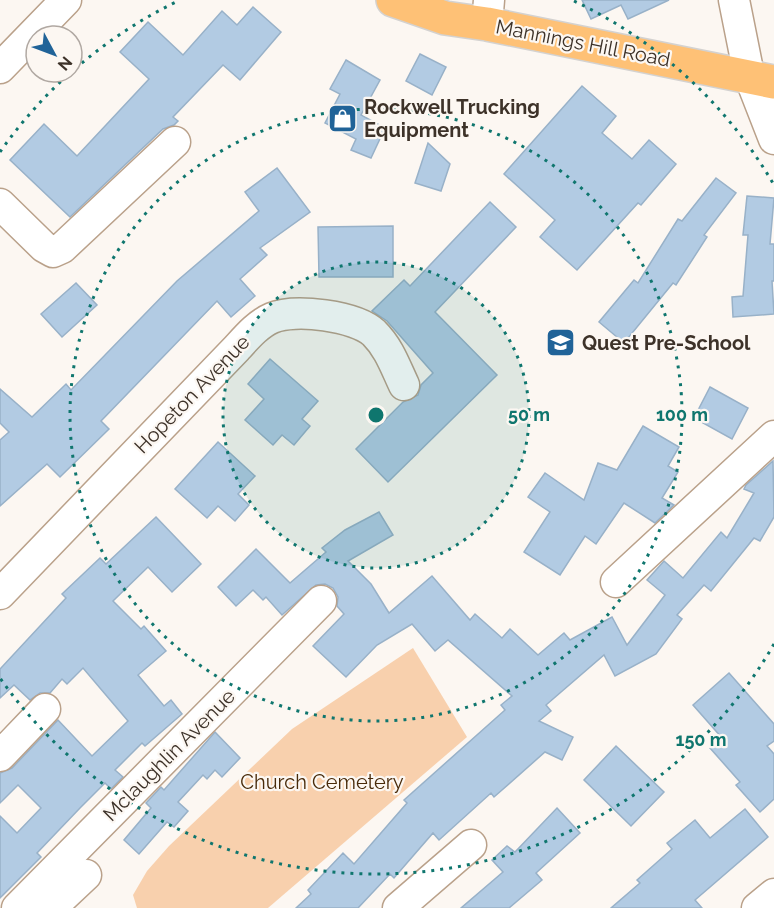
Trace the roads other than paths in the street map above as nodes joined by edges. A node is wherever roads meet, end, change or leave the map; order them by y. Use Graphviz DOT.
graph roads {
  1 [pos="66,0"];
  2 [pos="393,0"];
  3 [pos="734,0"];
  4 [pos="488,12"];
  5 [pos="0,68"];
  6 [pos="762,79"];
  7 [pos="774,139"];
  8 [pos="175,142"];
  9 [pos="0,204"];
  10 [pos="404,385"];
  11 [pos="774,436"];
  12 [pos="616,582"];
  13 [pos="0,594"];
  14 [pos="321,601"];
  15 [pos="45,709"];
  16 [pos="0,756"];
  17 [pos="471,845"];
  18 [pos="86,875"];
  19 [pos="774,894"];
  20 [pos="17,908"];
  21 [pos="51,908"];
  22 [pos="398,908"];
  23 [pos="757,908"];
  1 -- 5 [label="street"];
  2 -- 4 [label="main road, Mannings Hill Road"];
  3 -- 6 [label="street"];
  4 -- 6 [label="main road, Mannings Hill Road"];
  6 -- 7 [label="street"];
  8 -- 9 [label="street"];
  10 -- 13 [label="street, Hopeton Avenue"];
  11 -- 12 [label="street"];
  14 -- 20 [label="street, Mclaughlin Avenue"];
  15 -- 16 [label="street"];
  17 -- 22 [label="street"];
  18 -- 21 [label="street"];
  19 -- 23 [label="street"];
}
